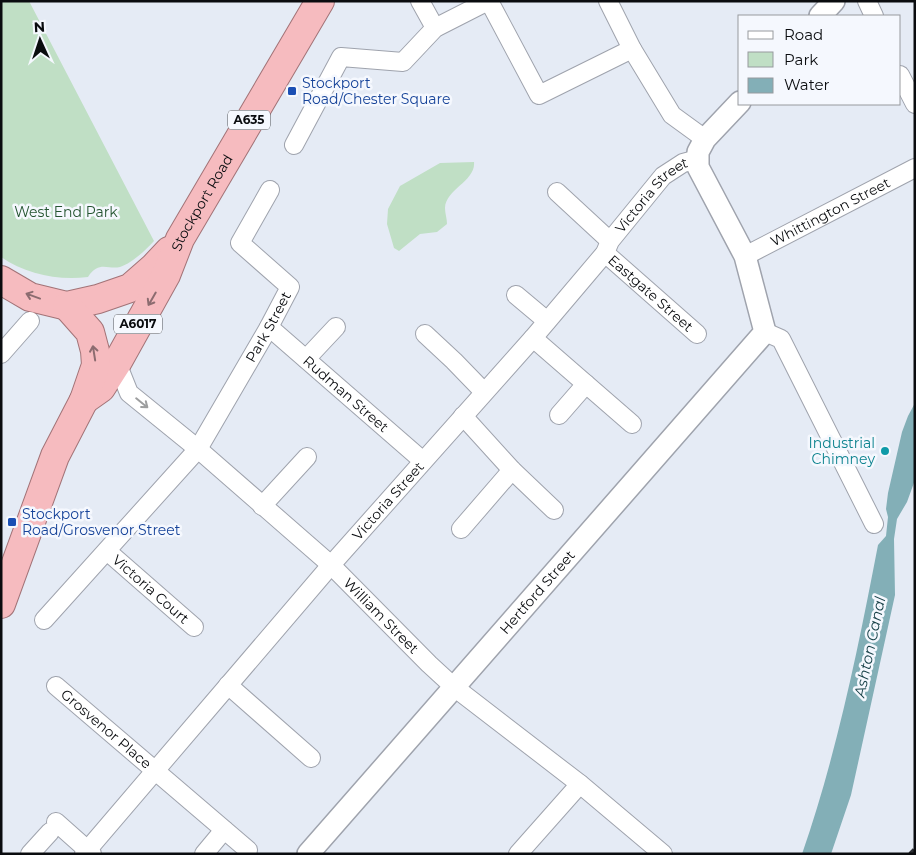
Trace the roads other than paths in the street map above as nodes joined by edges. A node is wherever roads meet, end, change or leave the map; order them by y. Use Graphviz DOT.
graph roads {
  1 [pos="320,1"];
  2 [pos="420,1"];
  3 [pos="488,1"];
  4 [pos="608,1"];
  5 [pos="834,1"];
  6 [pos="867,1"];
  7 [pos="821,15"];
  8 [pos="874,15"];
  9 [pos="435,28"];
  10 [pos="632,49"];
  11 [pos="901,77"];
  12 [pos="738,104"];
  13 [pos="915,104"];
  14 [pos="705,139"];
  15 [pos="294,144"];
  16 [pos="698,159"];
  17 [pos="915,168"];
  18 [pos="270,190"];
  19 [pos="558,192"];
  20 [pos="180,239"];
  21 [pos="607,247"];
  22 [pos="745,256"];
  23 [pos="1,280"];
  24 [pos="516,295"];
  25 [pos="67,306"];
  26 [pos="30,320"];
  27 [pos="547,321"];
  28 [pos="269,327"];
  29 [pos="336,327"];
  30 [pos="764,332"];
  31 [pos="425,334"];
  32 [pos="697,334"];
  33 [pos="533,338"];
  34 [pos="1,354"];
  35 [pos="306,360"];
  36 [pos="117,363"];
  37 [pos="586,384"];
  38 [pos="484,392"];
  39 [pos="84,400"];
  40 [pos="559,415"];
  41 [pos="463,416"];
  42 [pos="632,424"];
  43 [pos="198,449"];
  44 [pos="307,457"];
  45 [pos="423,461"];
  46 [pos="512,470"];
  47 [pos="262,506"];
  48 [pos="554,510"];
  49 [pos="874,524"];
  50 [pos="461,529"];
  51 [pos="107,551"];
  52 [pos="330,565"];
  53 [pos="1,604"];
  54 [pos="44,620"];
  55 [pos="194,627"];
  56 [pos="228,685"];
  57 [pos="56,686"];
  58 [pos="454,687"];
  59 [pos="311,758"];
  60 [pos="156,772"];
  61 [pos="580,784"];
  62 [pos="224,830"];
  63 [pos="248,850"];
  64 [pos="88,852"];
  65 [pos="30,854"];
  66 [pos="204,854"];
  67 [pos="308,854"];
  68 [pos="518,854"];
  69 [pos="663,854"];
  1 -- 20 [label="highway, Stockport Road / A635"];
  2 -- 9 [label="street"];
  3 -- 9 [label="street"];
  3 -- 10 [label="street"];
  4 -- 10 [label="street"];
  5 -- 7 [label="street"];
  6 -- 8 [label="street"];
  9 -- 15 [label="street"];
  10 -- 14 [label="street"];
  11 -- 13 [label="street"];
  12 -- 14 [label="street"];
  14 -- 16 [label="street"];
  16 -- 21 [label="street, Victoria Street"];
  16 -- 22 [label="street"];
  17 -- 22 [label="street, Whittington Street"];
  18 -- 28 [label="street, Park Street"];
  19 -- 21 [label="street, Eastgate Street"];
  20 -- 25 [label="highway, A635"];
  20 -- 36 [label="highway, Stockport Road / A6017, one-way"];
  21 -- 27 [label="street, Victoria Street"];
  21 -- 32 [label="street, Eastgate Street"];
  22 -- 30 [label="street"];
  25 -- 23 [label="highway, A635, one-way"];
  24 -- 27 [label="street"];
  39 -- 25 [label="highway, Stockport Road / A6017, one-way"];
  26 -- 34 [label="street"];
  27 -- 33 [label="street, Victoria Street"];
  28 -- 35 [label="street, Rudman Street"];
  28 -- 43 [label="street, Park Street"];
  29 -- 35 [label="street"];
  30 -- 49 [label="street"];
  30 -- 58 [label="street, Hertford Street"];
  31 -- 38 [label="street"];
  33 -- 37 [label="street"];
  33 -- 38 [label="street, Victoria Street"];
  35 -- 45 [label="street, Rudman Street"];
  36 -- 39 [label="highway, Stockport Road / A6017"];
  36 -- 43 [label="street, William Street, one-way"];
  37 -- 40 [label="street"];
  37 -- 42 [label="street"];
  38 -- 41 [label="street, Victoria Street"];
  39 -- 53 [label="highway, Stockport Road / A6017"];
  41 -- 45 [label="street, Victoria Street"];
  41 -- 46 [label="street"];
  43 -- 47 [label="street, William Street"];
  43 -- 51 [label="street, Park Street"];
  44 -- 47 [label="street"];
  45 -- 52 [label="street, Victoria Street"];
  46 -- 48 [label="street"];
  46 -- 50 [label="street"];
  47 -- 52 [label="street, William Street"];
  51 -- 54 [label="street, Park Street"];
  51 -- 55 [label="street, Victoria Court"];
  52 -- 56 [label="street, Victoria Street"];
  52 -- 58 [label="street, William Street"];
  56 -- 59 [label="street"];
  56 -- 60 [label="street, Victoria Street"];
  57 -- 60 [label="street, Grosvenor Place"];
  58 -- 61 [label="street, William Street"];
  58 -- 67 [label="street, Hertford Street"];
  60 -- 62 [label="street, Grosvenor Place"];
  60 -- 64 [label="street, Victoria Street"];
  61 -- 68 [label="street"];
  61 -- 69 [label="street, William Street"];
  62 -- 63 [label="street, Grosvenor Place"];
  62 -- 66 [label="street"];
  64 -- 65 [label="street"];
}
